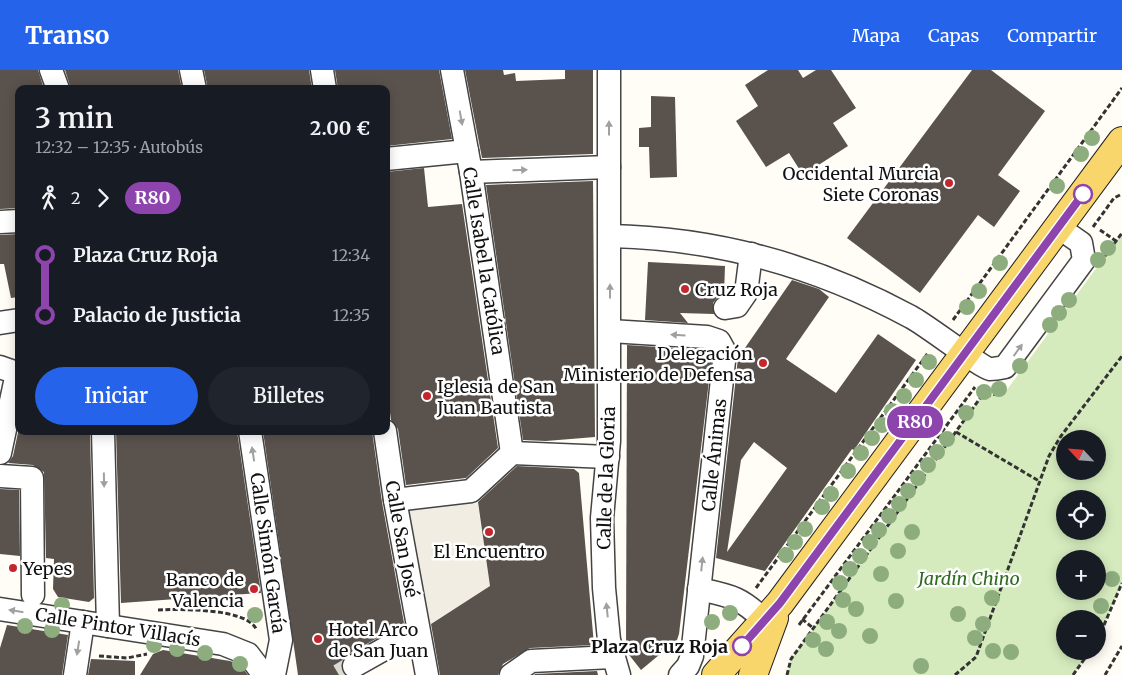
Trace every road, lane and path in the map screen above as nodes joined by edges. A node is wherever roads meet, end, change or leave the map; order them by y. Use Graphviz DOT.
graph roads {
  1 [pos="51,70"];
  2 [pos="191,70"];
  3 [pos="322,70"];
  4 [pos="452,70"];
  5 [pos="609,70"];
  6 [pos="57,85"];
  7 [pos="194,85"];
  8 [pos="324,85"];
  9 [pos="1122,88"];
  10 [pos="1122,141"];
  11 [pos="390,159"];
  12 [pos="469,162"];
  13 [pos="609,167"];
  14 [pos="1122,194"];
  15 [pos="15,221"];
  16 [pos="0,222"];
  17 [pos="1058,227"];
  18 [pos="1122,233"];
  19 [pos="610,236"];
  20 [pos="1081,243"];
  21 [pos="751,254"];
  22 [pos="1102,260"];
  23 [pos="725,308"];
  24 [pos="15,321"];
  25 [pos="0,323"];
  26 [pos="610,331"];
  27 [pos="941,336"];
  28 [pos="965,353"];
  29 [pos="1122,356"];
  30 [pos="0,367"];
  31 [pos="988,369"];
  32 [pos="15,372"];
  33 [pos="15,382"];
  34 [pos="1006,391"];
  35 [pos="956,432"];
  36 [pos="103,435"];
  37 [pos="251,435"];
  38 [pos="386,435"];
  39 [pos="0,453"];
  40 [pos="512,453"];
  41 [pos="608,457"];
  42 [pos="0,476"];
  43 [pos="1039,481"];
  44 [pos="395,500"];
  45 [pos="1122,583"];
  46 [pos="699,589"];
  47 [pos="33,594"];
  48 [pos="0,609"];
  49 [pos="764,609"];
  50 [pos="1106,620"];
  51 [pos="83,622"];
  52 [pos="108,626"];
  53 [pos="418,630"];
  54 [pos="794,631"];
  55 [pos="1122,646"];
  56 [pos="763,648"];
  57 [pos="1083,660"];
  58 [pos="354,666"];
  59 [pos="616,666"];
  60 [pos="75,675"];
  61 [pos="264,675"];
  62 [pos="274,675"];
  63 [pos="428,675"];
  64 [pos="512,675"];
  65 [pos="680,675"];
  66 [pos="716,675"];
  67 [pos="753,675"];
  68 [pos="761,675"];
  69 [pos="788,675"];
  70 [pos="955,675"];
  71 [pos="1072,675"];
  72 [pos="1105,675"];
  1 -- 6 [label="street"];
  2 -- 7 [label="street"];
  3 -- 8 [label="street"];
  4 -- 12 [label="street, Calle Isabel la Católica, one-way"];
  13 -- 5 [label="street, Calle de la Gloria, one-way"];
  9 -- 27 [label="path"];
  10 -- 17 [label="main road"];
  11 -- 12 [label="street"];
  12 -- 13 [label="street, one-way"];
  12 -- 40 [label="street, Calle Isabel la Católica"];
  13 -- 19 [label="street, Calle de la Gloria"];
  14 -- 20 [label="path"];
  15 -- 16 [label="street"];
  17 -- 20 [label="street"];
  17 -- 28 [label="main road"];
  18 -- 22 [label="path"];
  19 -- 21 [label="street"];
  26 -- 19 [label="street, Calle de la Gloria, one-way"];
  31 -- 20 [label="street, one-way"];
  21 -- 23 [label="street"];
  21 -- 27 [label="street"];
  24 -- 25 [label="street"];
  26 -- 41 [label="street, Calle de la Gloria"];
  46 -- 26 [label="street, Calle Ánimas, one-way"];
  27 -- 28 [label="street"];
  27 -- 49 [label="path"];
  28 -- 31 [label="street"];
  28 -- 49 [label="main road"];
  29 -- 43 [label="path"];
  30 -- 32 [label="street"];
  31 -- 54 [label="path"];
  33 -- 39 [label="street"];
  34 -- 35 [label="path"];
  35 -- 43 [label="path"];
  35 -- 69 [label="path"];
  36 -- 52 [label="street, one-way"];
  62 -- 37 [label="street, Calle Simón García, one-way"];
  38 -- 44 [label="street, Calle San José"];
  40 -- 41 [label="street"];
  40 -- 44 [label="street"];
  59 -- 41 [label="street, Calle de la Gloria, one-way"];
  42 -- 47 [label="street"];
  43 -- 70 [label="path"];
  44 -- 53 [label="street, Calle San José"];
  45 -- 50 [label="path"];
  46 -- 49 [label="street"];
  46 -- 65 [label="street, Calle Ánimas"];
  51 -- 48 [label="street, Calle Pintor Villacís, one-way"];
  49 -- 56 [label="main road"];
  49 -- 66 [label="main road"];
  51 -- 52 [label="street, Calle Pintor Villacís"];
  51 -- 60 [label="street, one-way"];
  52 -- 61 [label="street, Calle Pintor Villacís"];
  53 -- 58 [label="street"];
  53 -- 63 [label="street, Calle San José"];
  55 -- 72 [label="path"];
  56 -- 67 [label="main road"];
  56 -- 68 [label="street"];
  57 -- 71 [label="path"];
  59 -- 64 [label="street"];
}
